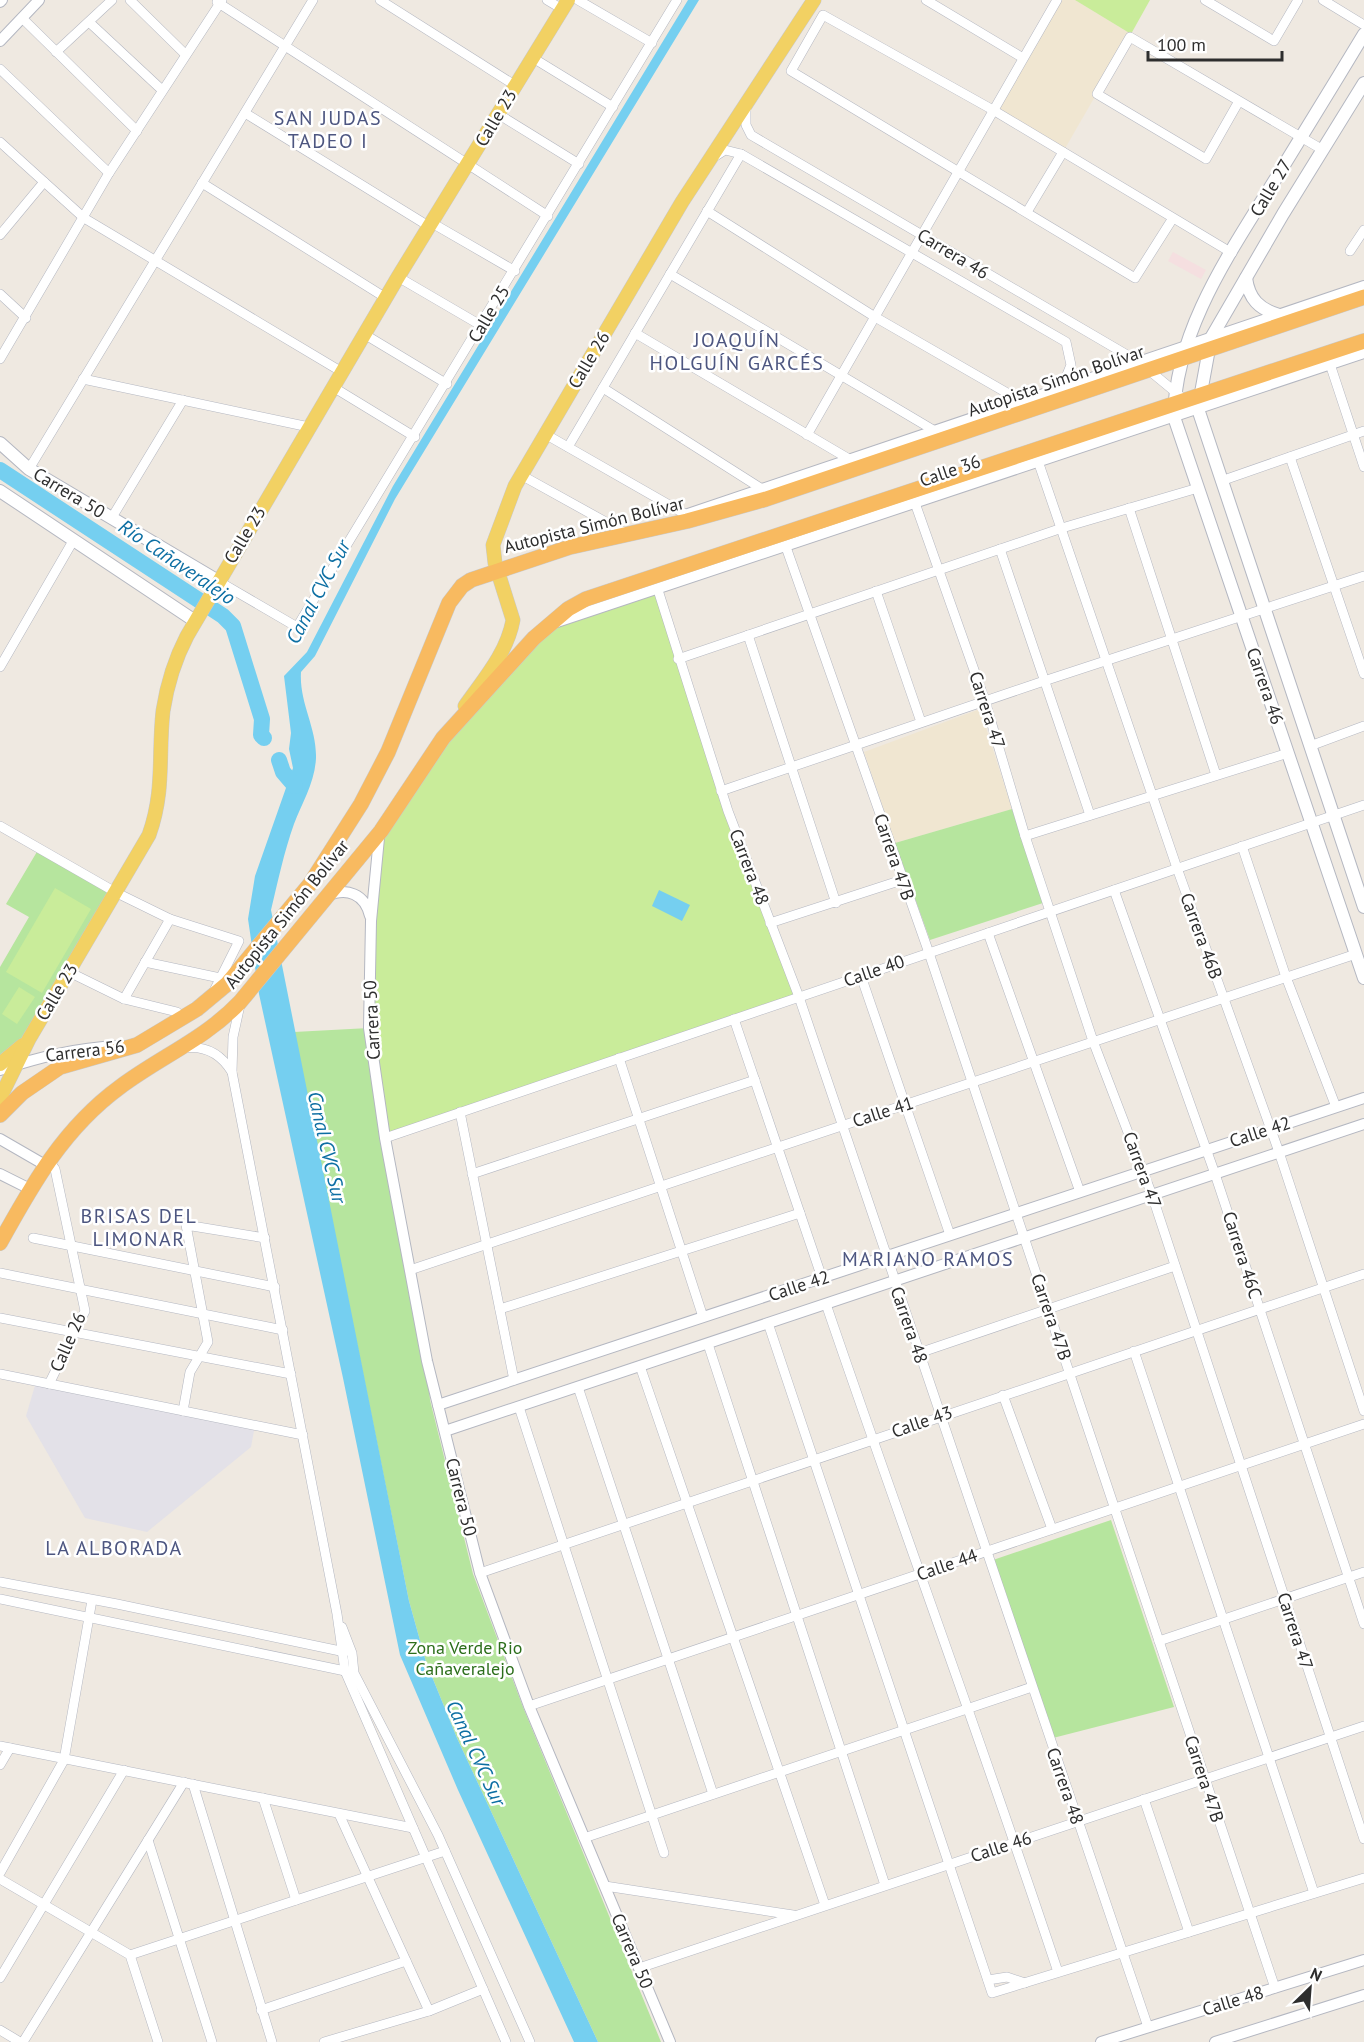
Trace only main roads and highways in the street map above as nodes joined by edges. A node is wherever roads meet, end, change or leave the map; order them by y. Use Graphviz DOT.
graph roads {
  1 [pos="814,0"];
  2 [pos="565,5"];
  3 [pos="1364,34"];
  4 [pos="1364,85"];
  5 [pos="1246,278"];
  6 [pos="1364,297"];
  7 [pos="1279,315"];
  8 [pos="1364,341"];
  9 [pos="1210,344"];
  10 [pos="1185,352"];
  11 [pos="1185,403"];
  12 [pos="0,443"];
  13 [pos="0,491"];
  14 [pos="497,570"];
  15 [pos="477,577"];
  16 [pos="216,584"];
  17 [pos="504,589"];
  18 [pos="197,617"];
  19 [pos="443,738"];
  20 [pos="1364,907"];
  21 [pos="1364,978"];
  22 [pos="29,1039"];
  23 [pos="0,1064"];
  24 [pos="0,1098"];
  25 [pos="0,1115"];
  26 [pos="0,1243"];
  1 -- 14 [label="main road, Calle 26"];
  2 -- 16 [label="main road, Calle 23"];
  3 -- 10 [label="main road, Calle 27"];
  4 -- 5 [label="main road, Calle 27"];
  5 -- 7 [label="main road"];
  5 -- 9 [label="main road, Calle 27"];
  6 -- 9 [label="highway, Autopista Simón Bolívar"];
  8 -- 11 [label="highway, Autopista Simón Bolívar"];
  9 -- 10 [label="highway, Autopista Simón Bolívar"];
  9 -- 11 [label="main road, Carrera 46"];
  10 -- 11 [label="main road, Carrera 46"];
  10 -- 14 [label="highway, Autopista Simón Bolívar"];
  11 -- 19 [label="highway, Autopista Simón Bolívar"];
  11 -- 20 [label="main road, Carrera 46"];
  11 -- 21 [label="main road, Carrera 46"];
  12 -- 16 [label="main road, Carrera 50"];
  13 -- 18 [label="main road, Carrera 50"];
  14 -- 15 [label="highway, Autopista Simón Bolívar"];
  14 -- 17 [label="main road, Calle 26"];
  15 -- 17 [label="main road"];
  15 -- 25 [label="highway, Autopista Simón Bolívar"];
  16 -- 18 [label="main road, Calle 23"];
  17 -- 19 [label="main road, Calle 26"];
  18 -- 22 [label="main road, Calle 23"];
  19 -- 26 [label="highway, Autopista Simón Bolívar"];
  22 -- 23 [label="main road"];
  22 -- 24 [label="main road, Calle 23"];
}
